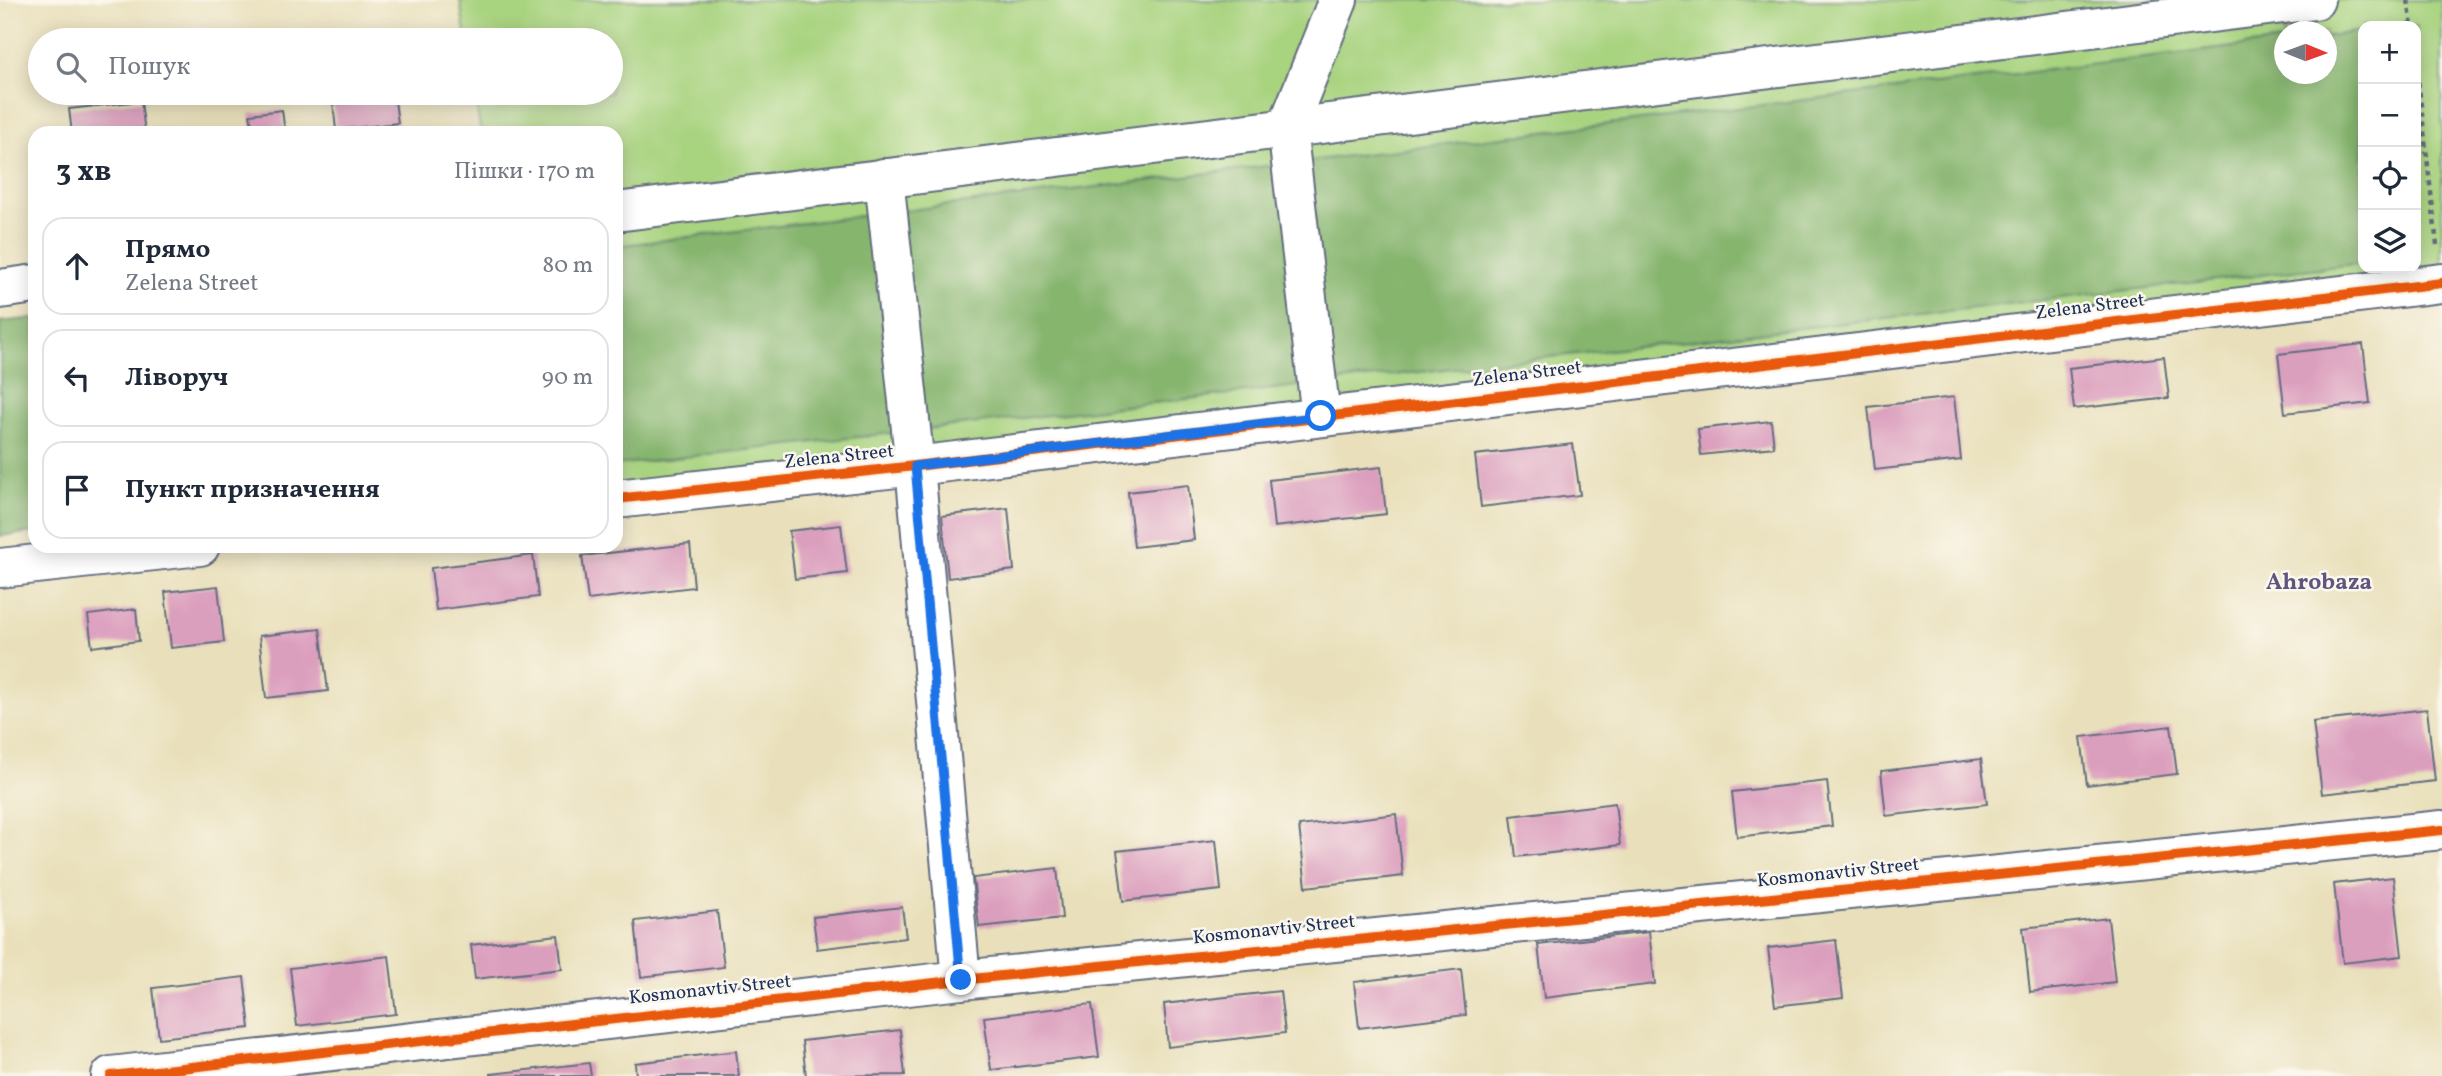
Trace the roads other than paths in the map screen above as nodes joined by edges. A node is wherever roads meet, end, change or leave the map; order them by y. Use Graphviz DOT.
graph roads {
  1 [pos="1338,0"];
  2 [pos="2315,0"];
  3 [pos="1287,128"];
  4 [pos="884,178"];
  5 [pos="623,211"];
  6 [pos="2442,283"];
  7 [pos="28,285"];
  8 [pos="0,289"];
  9 [pos="1321,416"];
  10 [pos="915,466"];
  11 [pos="623,498"];
  12 [pos="136,553"];
  13 [pos="0,568"];
  14 [pos="2442,830"];
  15 [pos="961,980"];
  16 [pos="111,1076"];
  1 -- 3 [label="street"];
  2 -- 3 [label="street"];
  3 -- 4 [label="street"];
  3 -- 9 [label="street"];
  4 -- 5 [label="street"];
  4 -- 10 [label="street"];
  6 -- 9 [label="street, Zelena Street"];
  7 -- 8 [label="street"];
  9 -- 10 [label="street, Zelena Street"];
  10 -- 11 [label="street, Zelena Street"];
  10 -- 15 [label="street"];
  12 -- 13 [label="street"];
  14 -- 15 [label="street, Kosmonavtiv Street"];
  15 -- 16 [label="street, Kosmonavtiv Street"];
}
